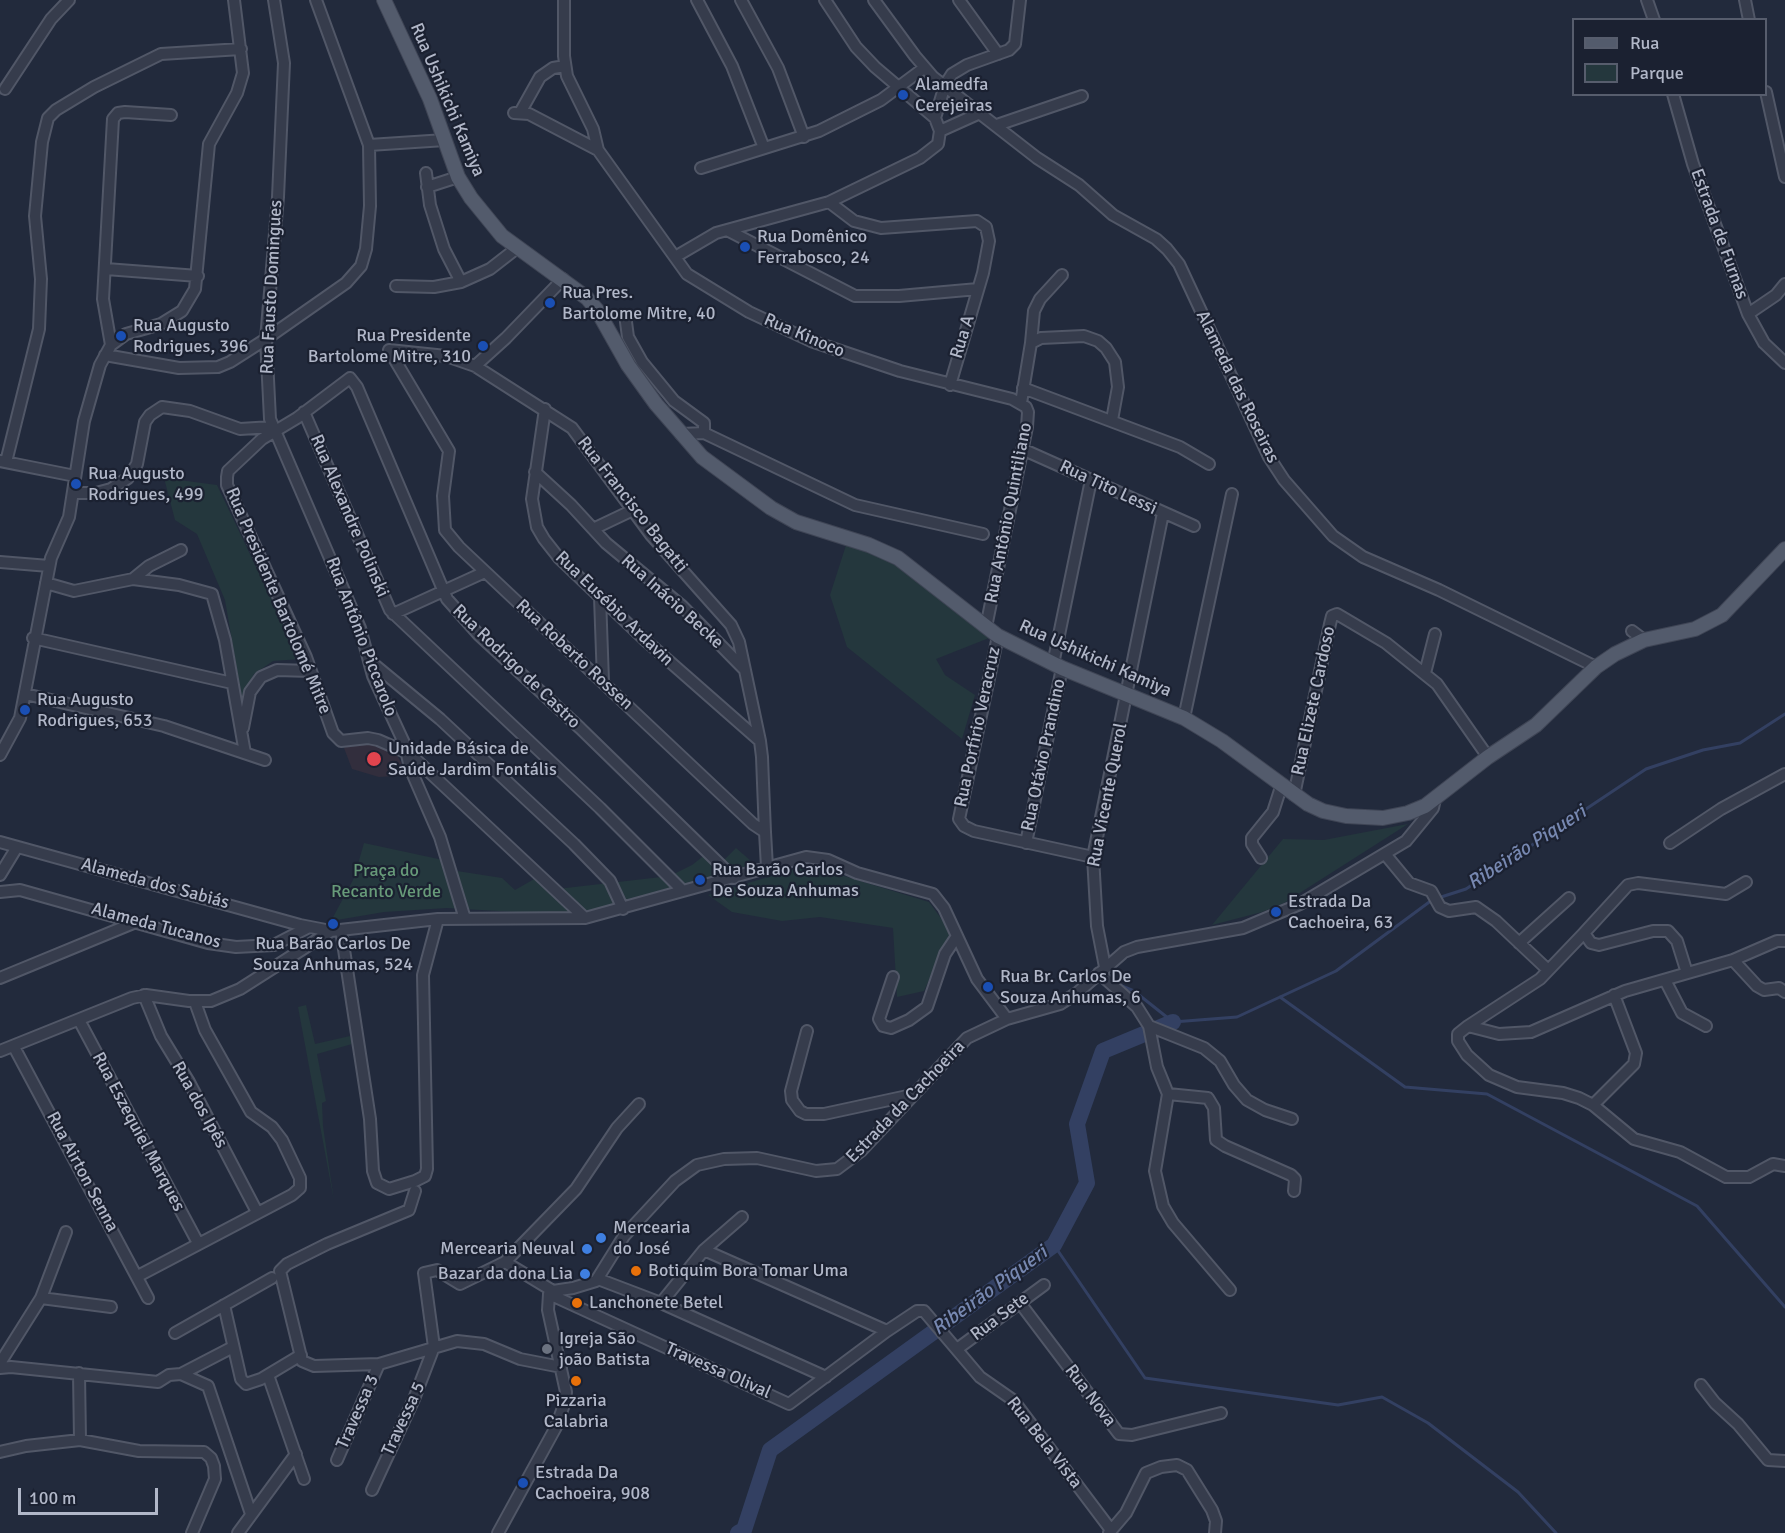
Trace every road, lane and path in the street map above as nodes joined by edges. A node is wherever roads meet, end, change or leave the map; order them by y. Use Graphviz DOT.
graph roads {
  1 [pos="69,0"];
  2 [pos="234,0"];
  3 [pos="274,0"];
  4 [pos="316,0"];
  5 [pos="384,0"];
  6 [pos="564,0"];
  7 [pos="697,0"];
  8 [pos="741,0"];
  9 [pos="825,0"];
  10 [pos="874,0"];
  11 [pos="958,0"];
  12 [pos="1020,0"];
  13 [pos="1745,0"];
  14 [pos="1650,2"];
  15 [pos="1654,18"];
  16 [pos="1749,18"];
  17 [pos="241,49"];
  18 [pos="998,54"];
  19 [pos="565,66"];
  20 [pos="924,68"];
  21 [pos="945,86"];
  22 [pos="900,87"];
  23 [pos="5,89"];
  24 [pos="1082,96"];
  25 [pos="1674,96"];
  26 [pos="1767,96"];
  27 [pos="980,113"];
  28 [pos="171,114"];
  29 [pos="935,118"];
  30 [pos="997,125"];
  31 [pos="940,131"];
  32 [pos="804,137"];
  33 [pos="445,140"];
  34 [pos="369,145"];
  35 [pos="764,148"];
  36 [pos="598,150"];
  37 [pos="701,168"];
  38 [pos="426,172"];
  39 [pos="458,177"];
  40 [pos="1785,177"];
  41 [pos="427,187"];
  42 [pos="830,202"];
  43 [pos="727,230"];
  44 [pos="517,248"];
  45 [pos="675,257"];
  46 [pos="106,269"];
  47 [pos="1062,275"];
  48 [pos="198,276"];
  49 [pos="563,279"];
  50 [pos="461,282"];
  51 [pos="1785,284"];
  52 [pos="396,286"];
  53 [pos="978,289"];
  54 [pos="1748,314"];
  55 [pos="626,322"];
  56 [pos="266,339"];
  57 [pos="1031,343"];
  58 [pos="108,350"];
  59 [pos="1785,363"];
  60 [pos="475,366"];
  61 [pos="350,378"];
  62 [pos="950,385"];
  63 [pos="1023,388"];
  64 [pos="1021,403"];
  65 [pos="545,408"];
  66 [pos="304,412"];
  67 [pos="1112,420"];
  68 [pos="273,429"];
  69 [pos="704,433"];
  70 [pos="681,434"];
  71 [pos="1022,449"];
  72 [pos="3,462"];
  73 [pos="1209,464"];
  74 [pos="535,472"];
  75 [pos="75,476"];
  76 [pos="1091,480"];
  77 [pos="73,493"];
  78 [pos="1232,494"];
  79 [pos="633,510"];
  80 [pos="1163,513"];
  81 [pos="1194,526"];
  82 [pos="593,529"];
  83 [pos="983,534"];
  84 [pos="1785,549"];
  85 [pos="181,550"];
  86 [pos="0,562"];
  87 [pos="49,566"];
  88 [pos="485,572"];
  89 [pos="133,579"];
  90 [pos="46,582"];
  91 [pos="444,592"];
  92 [pos="600,597"];
  93 [pos="393,614"];
  94 [pos="1632,631"];
  95 [pos="992,632"];
  96 [pos="1434,634"];
  97 [pos="33,638"];
  98 [pos="1644,640"];
  99 [pos="371,662"];
  100 [pos="1058,666"];
  101 [pos="1596,667"];
  102 [pos="746,670"];
  103 [pos="311,671"];
  104 [pos="1425,673"];
  105 [pos="603,681"];
  106 [pos="232,683"];
  107 [pos="25,694"];
  108 [pos="1127,695"];
  109 [pos="1184,718"];
  110 [pos="242,734"];
  111 [pos="760,741"];
  112 [pos="245,753"];
  113 [pos="406,753"];
  114 [pos="0,755"];
  115 [pos="1488,757"];
  116 [pos="265,760"];
  117 [pos="1785,774"];
  118 [pos="1281,786"];
  119 [pos="1294,795"];
  120 [pos="1435,799"];
  121 [pos="765,832"];
  122 [pos="0,842"];
  123 [pos="1026,843"];
  124 [pos="1670,843"];
  125 [pos="16,847"];
  126 [pos="1385,854"];
  127 [pos="1093,856"];
  128 [pos="1261,858"];
  129 [pos="767,867"];
  130 [pos="0,875"];
  131 [pos="734,878"];
  132 [pos="1746,882"];
  133 [pos="683,891"];
  134 [pos="0,892"];
  135 [pos="1569,898"];
  136 [pos="623,909"];
  137 [pos="585,918"];
  138 [pos="438,919"];
  139 [pos="465,919"];
  140 [pos="136,922"];
  141 [pos="309,927"];
  142 [pos="336,931"];
  143 [pos="1584,933"];
  144 [pos="957,936"];
  145 [pos="1785,941"];
  146 [pos="1519,943"];
  147 [pos="1733,960"];
  148 [pos="1102,970"];
  149 [pos="1548,970"];
  150 [pos="1687,973"];
  151 [pos="893,977"];
  152 [pos="0,978"];
  153 [pos="1665,980"];
  154 [pos="1785,992"];
  155 [pos="144,995"];
  156 [pos="1614,996"];
  157 [pos="195,1002"];
  158 [pos="1007,1019"];
  159 [pos="79,1020"];
  160 [pos="1149,1026"];
  161 [pos="1468,1026"];
  162 [pos="1706,1026"];
  163 [pos="807,1031"];
  164 [pos="14,1047"];
  165 [pos="0,1052"];
  166 [pos="1167,1094"];
  167 [pos="912,1095"];
  168 [pos="639,1104"];
  169 [pos="1593,1105"];
  170 [pos="1292,1119"];
  171 [pos="1785,1166"];
  172 [pos="415,1191"];
  173 [pos="1294,1191"];
  174 [pos="257,1212"];
  175 [pos="741,1217"];
  176 [pos="66,1232"];
  177 [pos="198,1243"];
  178 [pos="704,1250"];
  179 [pos="506,1262"];
  180 [pos="138,1276"];
  181 [pos="272,1278"];
  182 [pos="598,1279"];
  183 [pos="1044,1285"];
  184 [pos="1230,1290"];
  185 [pos="551,1292"];
  186 [pos="41,1298"];
  187 [pos="148,1298"];
  188 [pos="661,1303"];
  189 [pos="1020,1303"];
  190 [pos="224,1305"];
  191 [pos="111,1307"];
  192 [pos="887,1331"];
  193 [pos="175,1333"];
  194 [pos="233,1347"];
  195 [pos="434,1347"];
  196 [pos="957,1349"];
  197 [pos="301,1355"];
  198 [pos="0,1363"];
  199 [pos="379,1364"];
  200 [pos="561,1367"];
  201 [pos="0,1368"];
  202 [pos="78,1373"];
  203 [pos="181,1374"];
  204 [pos="268,1375"];
  205 [pos="826,1377"];
  206 [pos="1701,1385"];
  207 [pos="1221,1413"];
  208 [pos="80,1440"];
  209 [pos="0,1452"];
  210 [pos="296,1454"];
  211 [pos="337,1460"];
  212 [pos="1785,1461"];
  213 [pos="304,1479"];
  214 [pos="372,1490"];
  215 [pos="251,1514"];
  216 [pos="1110,1532"];
  217 [pos="192,1533"];
  218 [pos="238,1533"];
  219 [pos="498,1533"];
  220 [pos="1215,1533"];
  1 -- 23 [label="street"];
  2 -- 17 [label="street"];
  3 -- 56 [label="street, Rua Fausto Domingues"];
  4 -- 34 [label="street"];
  5 -- 33 [label="main road, Rua Ushikichi Kamiya"];
  6 -- 19 [label="street, Rua Kinoco"];
  7 -- 35 [label="street"];
  8 -- 32 [label="street"];
  9 -- 22 [label="street"];
  10 -- 20 [label="street"];
  11 -- 18 [label="street"];
  12 -- 18 [label="street"];
  13 -- 16 [label="street"];
  14 -- 15 [label="street"];
  17 -- 48 [label="street"];
  17 -- 72 [label="street"];
  18 -- 21 [label="street"];
  19 -- 36 [label="street, Rua Kinoco"];
  19 -- 36 [label="street"];
  20 -- 21 [label="street"];
  20 -- 22 [label="street"];
  21 -- 27 [label="street, Alameda das Roseiras"];
  21 -- 29 [label="street"];
  22 -- 29 [label="street"];
  22 -- 32 [label="street"];
  24 -- 30 [label="street"];
  25 -- 54 [label="street, Estrada de Furnas"];
  26 -- 40 [label="street"];
  27 -- 30 [label="street, Alameda das Roseiras"];
  27 -- 31 [label="street"];
  28 -- 46 [label="street"];
  29 -- 31 [label="street"];
  30 -- 101 [label="street, Alameda das Roseiras"];
  31 -- 42 [label="street"];
  32 -- 35 [label="street"];
  33 -- 34 [label="street"];
  33 -- 39 [label="main road, Rua Ushikichi Kamiya"];
  34 -- 56 [label="street"];
  35 -- 37 [label="street"];
  36 -- 45 [label="street, Rua Kinoco"];
  38 -- 41 [label="street"];
  39 -- 41 [label="street"];
  39 -- 44 [label="main road, Rua Ushikichi Kamiya"];
  41 -- 50 [label="street"];
  42 -- 43 [label="street"];
  42 -- 53 [label="street, Rua A"];
  43 -- 45 [label="street"];
  43 -- 53 [label="street"];
  44 -- 49 [label="main road, Rua Ushikichi Kamiya"];
  44 -- 50 [label="street"];
  45 -- 62 [label="street, Rua Kinoco"];
  46 -- 48 [label="street"];
  46 -- 58 [label="street"];
  47 -- 57 [label="street"];
  48 -- 58 [label="street"];
  49 -- 60 [label="street"];
  49 -- 70 [label="main road, Rua Ushikichi Kamiya"];
  50 -- 52 [label="street"];
  51 -- 54 [label="street"];
  53 -- 62 [label="street, Rua A"];
  54 -- 59 [label="street, Estrada de Furnas"];
  55 -- 69 [label="street"];
  56 -- 58 [label="street"];
  56 -- 68 [label="street, Rua Fausto Domingues"];
  57 -- 63 [label="street"];
  57 -- 67 [label="street"];
  58 -- 75 [label="street"];
  60 -- 65 [label="street"];
  60 -- 88 [label="street, Rua Roberto Rossen"];
  61 -- 66 [label="street, Rua Presidente Bartolomé Mitre"];
  61 -- 91 [label="street, Rua Rodrigo de Castro"];
  62 -- 64 [label="street, Rua Antônio Quintiliano"];
  63 -- 64 [label="street"];
  63 -- 67 [label="street"];
  64 -- 71 [label="street, Rua Antônio Quintiliano"];
  65 -- 74 [label="street, Rua Eusébio Ardavin"];
  65 -- 79 [label="street, Rua Francisco Bagatti"];
  66 -- 68 [label="street, Rua Presidente Bartolomé Mitre"];
  66 -- 93 [label="street, Rua Alexandre Polinski"];
  67 -- 73 [label="street"];
  68 -- 77 [label="street"];
  68 -- 99 [label="street, Rua Antônio Piccarolo"];
  68 -- 103 [label="street, Rua Presidente Bartolomé Mitre"];
  69 -- 70 [label="street"];
  69 -- 83 [label="street"];
  70 -- 95 [label="main road, Rua Ushikichi Kamiya"];
  71 -- 76 [label="street, Rua Tito Lessi"];
  71 -- 95 [label="street, Rua Antônio Quintiliano"];
  72 -- 75 [label="street"];
  74 -- 82 [label="street, Rua Inácio Becke"];
  74 -- 92 [label="street, Rua Eusébio Ardavin"];
  75 -- 77 [label="street"];
  76 -- 80 [label="street, Rua Tito Lessi"];
  76 -- 100 [label="street, Rua Otávio Prandino"];
  77 -- 87 [label="street"];
  78 -- 109 [label="street"];
  79 -- 82 [label="street"];
  79 -- 102 [label="street, Rua Francisco Bagatti"];
  80 -- 81 [label="street, Rua Tito Lessi"];
  80 -- 108 [label="street, Rua Vicente Querol"];
  82 -- 102 [label="street, Rua Inácio Becke"];
  84 -- 98 [label="main road, Rua Ushikichi Kamiya"];
  85 -- 89 [label="street"];
  86 -- 87 [label="street"];
  87 -- 90 [label="street"];
  88 -- 91 [label="street"];
  88 -- 105 [label="street, Rua Roberto Rossen"];
  89 -- 90 [label="street"];
  89 -- 106 [label="street"];
  90 -- 97 [label="street"];
  91 -- 93 [label="street"];
  91 -- 131 [label="street, Rua Rodrigo de Castro"];
  92 -- 105 [label="street"];
  92 -- 111 [label="street, Rua Eusébio Ardavin"];
  93 -- 133 [label="street, Rua Alexandre Polinski"];
  94 -- 98 [label="street"];
  95 -- 100 [label="main road, Rua Ushikichi Kamiya"];
  95 -- 123 [label="street, Rua Porfírio Veracruz"];
  96 -- 104 [label="street"];
  97 -- 106 [label="street"];
  97 -- 107 [label="street"];
  98 -- 101 [label="main road, Rua Ushikichi Kamiya"];
  99 -- 113 [label="street, Rua Antônio Piccarolo"];
  99 -- 136 [label="street"];
  100 -- 108 [label="main road, Rua Ushikichi Kamiya"];
  100 -- 123 [label="street, Rua Otávio Prandino"];
  101 -- 115 [label="main road, Rua Ushikichi Kamiya"];
  102 -- 111 [label="street"];
  103 -- 110 [label="street"];
  103 -- 113 [label="street, Rua Presidente Bartolomé Mitre"];
  104 -- 115 [label="street"];
  104 -- 119 [label="street, Rua Elizete Cardoso"];
  105 -- 121 [label="street, Rua Roberto Rossen"];
  106 -- 110 [label="street"];
  107 -- 112 [label="street"];
  107 -- 114 [label="street"];
  108 -- 109 [label="main road, Rua Ushikichi Kamiya"];
  108 -- 127 [label="street, Rua Vicente Querol"];
  109 -- 118 [label="main road, Rua Ushikichi Kamiya"];
  110 -- 112 [label="street"];
  111 -- 121 [label="street"];
  112 -- 116 [label="street"];
  113 -- 137 [label="street"];
  113 -- 139 [label="street, Rua Antônio Piccarolo"];
  115 -- 120 [label="main road, Rua Ushikichi Kamiya"];
  117 -- 124 [label="street"];
  118 -- 119 [label="main road, Rua Ushikichi Kamiya"];
  118 -- 128 [label="street"];
  119 -- 120 [label="main road, Rua Ushikichi Kamiya"];
  120 -- 126 [label="street, Estrada da Cachoeira"];
  121 -- 129 [label="street"];
  122 -- 125 [label="street, Alameda dos Sabiás"];
  123 -- 127 [label="street"];
  125 -- 130 [label="street"];
  125 -- 141 [label="street, Alameda dos Sabiás"];
  126 -- 146 [label="street"];
  126 -- 148 [label="street, Estrada da Cachoeira"];
  127 -- 148 [label="street, Rua Vicente Querol"];
  129 -- 131 [label="street"];
  129 -- 144 [label="street"];
  131 -- 133 [label="street"];
  132 -- 143 [label="street"];
  133 -- 136 [label="street"];
  134 -- 140 [label="street, Alameda Tucanos"];
  135 -- 146 [label="street"];
  136 -- 137 [label="street"];
  137 -- 139 [label="street"];
  138 -- 139 [label="street"];
  138 -- 142 [label="street"];
  138 -- 142 [label="street"];
  140 -- 141 [label="street, Alameda Tucanos"];
  140 -- 152 [label="street"];
  141 -- 142 [label="street, Alameda dos Sabiás"];
  142 -- 157 [label="street"];
  143 -- 149 [label="street"];
  143 -- 150 [label="street"];
  144 -- 151 [label="street"];
  144 -- 158 [label="street"];
  145 -- 147 [label="street"];
  146 -- 149 [label="street"];
  147 -- 150 [label="street"];
  147 -- 154 [label="street"];
  148 -- 158 [label="street, Estrada da Cachoeira"];
  148 -- 160 [label="street"];
  149 -- 161 [label="street"];
  150 -- 153 [label="street"];
  153 -- 156 [label="street"];
  153 -- 162 [label="street"];
  155 -- 157 [label="street"];
  155 -- 159 [label="street"];
  155 -- 174 [label="street, Rua dos Ipês"];
  156 -- 161 [label="street"];
  156 -- 169 [label="street"];
  157 -- 174 [label="street"];
  158 -- 167 [label="street, Estrada da Cachoeira"];
  159 -- 164 [label="street"];
  159 -- 177 [label="street, Rua Eszequiel Marques"];
  160 -- 166 [label="street"];
  160 -- 170 [label="street"];
  161 -- 169 [label="street"];
  163 -- 167 [label="street"];
  164 -- 165 [label="street"];
  164 -- 180 [label="street, Rua Airton Senna"];
  166 -- 173 [label="street"];
  166 -- 184 [label="street"];
  167 -- 182 [label="street, Estrada da Cachoeira"];
  168 -- 179 [label="street"];
  169 -- 171 [label="street"];
  172 -- 197 [label="street"];
  174 -- 177 [label="street"];
  175 -- 178 [label="street"];
  176 -- 186 [label="street"];
  177 -- 180 [label="street"];
  178 -- 188 [label="street"];
  178 -- 192 [label="street"];
  179 -- 185 [label="street, Travessa Olival"];
  179 -- 195 [label="street"];
  180 -- 187 [label="street, Rua Airton Senna"];
  181 -- 190 [label="street"];
  182 -- 185 [label="street"];
  182 -- 188 [label="street"];
  183 -- 189 [label="street, Rua Sete"];
  185 -- 200 [label="street"];
  185 -- 205 [label="street, Travessa Olival"];
  186 -- 191 [label="street"];
  186 -- 198 [label="street"];
  188 -- 205 [label="street"];
  189 -- 196 [label="street, Rua Sete"];
  189 -- 207 [label="street, Rua Nova"];
  190 -- 193 [label="street"];
  190 -- 194 [label="street"];
  192 -- 196 [label="street, Rua Bela Vista"];
  192 -- 205 [label="street"];
  194 -- 203 [label="street"];
  194 -- 204 [label="street"];
  195 -- 199 [label="street"];
  195 -- 200 [label="street"];
  195 -- 214 [label="street, Travessa 5"];
  196 -- 216 [label="street, Rua Bela Vista"];
  197 -- 199 [label="street"];
  197 -- 204 [label="street"];
  199 -- 211 [label="street, Travessa 3"];
  200 -- 219 [label="street"];
  201 -- 202 [label="street"];
  202 -- 203 [label="street"];
  202 -- 208 [label="street"];
  203 -- 215 [label="street"];
  204 -- 210 [label="street"];
  206 -- 212 [label="street"];
  208 -- 209 [label="street"];
  208 -- 217 [label="street"];
  210 -- 213 [label="street"];
  210 -- 215 [label="street"];
  215 -- 218 [label="street"];
  216 -- 220 [label="street"];
}
